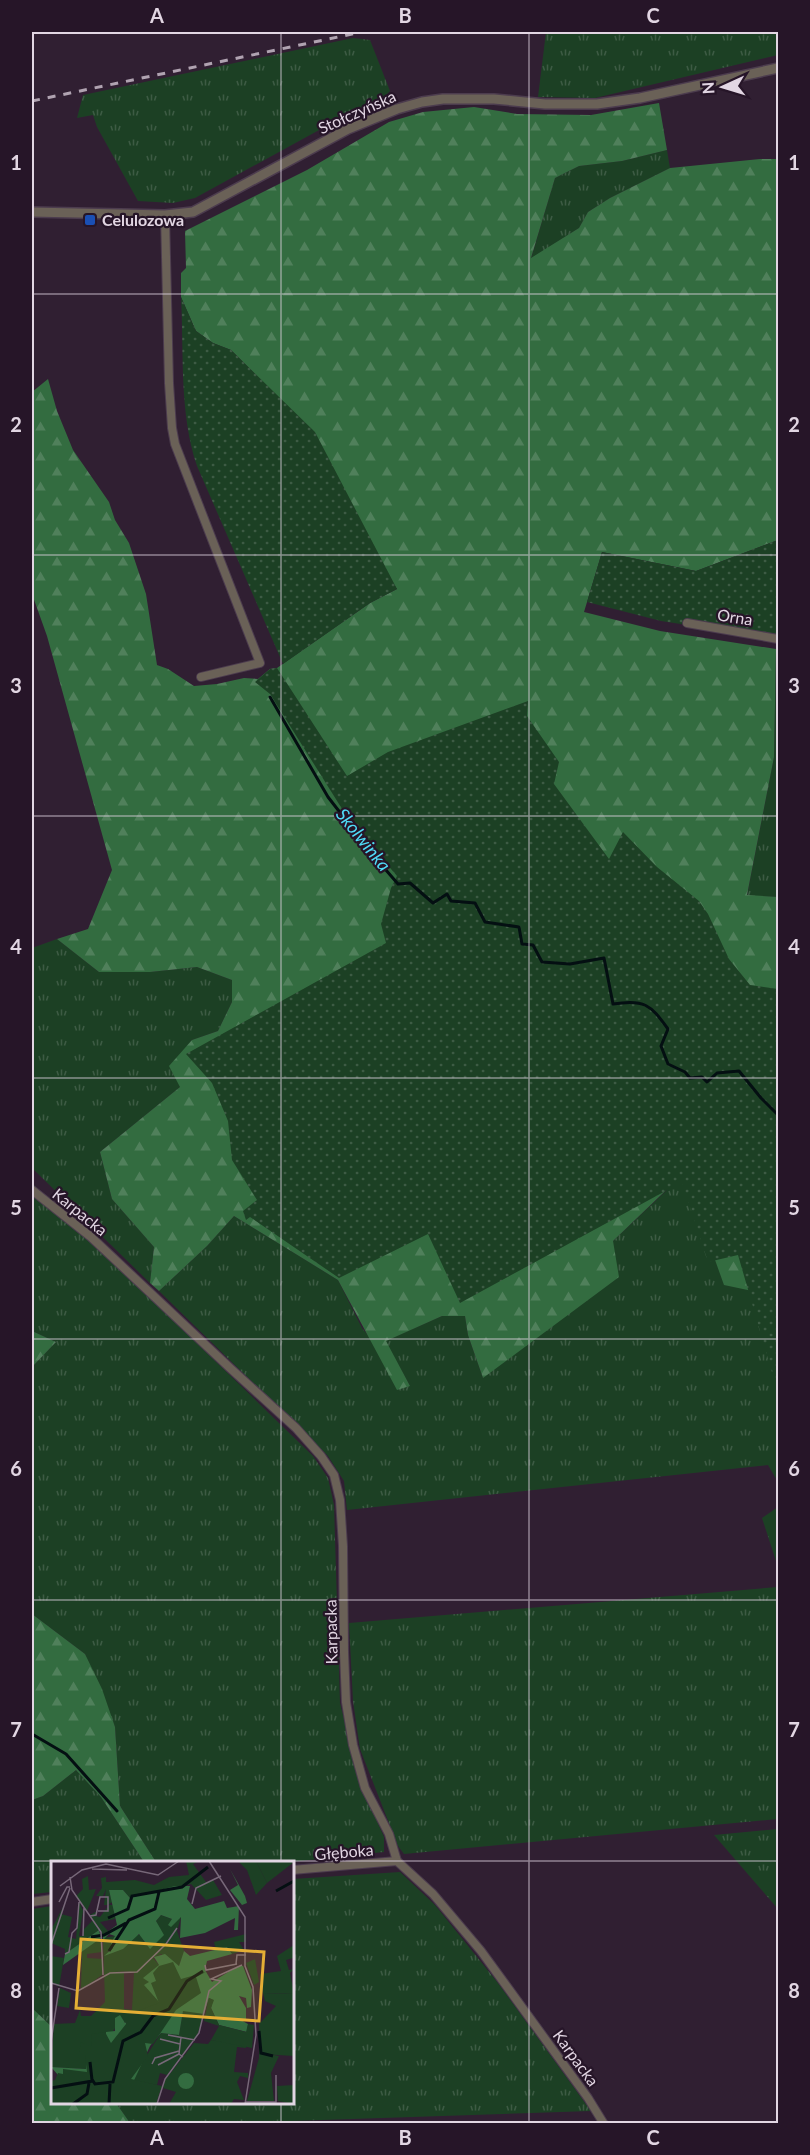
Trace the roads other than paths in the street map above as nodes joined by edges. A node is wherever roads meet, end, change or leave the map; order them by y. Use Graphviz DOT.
graph roads {
  1 [pos="778,68"];
  2 [pos="32,212"];
  3 [pos="165,215"];
  4 [pos="687,623"];
  5 [pos="778,639"];
  6 [pos="201,677"];
  7 [pos="32,1190"];
  8 [pos="397,1861"];
  9 [pos="294,1870"];
  10 [pos="51,1899"];
  11 [pos="32,1902"];
  12 [pos="604,2124"];
  1 -- 3 [label="street, Stołczyńska"];
  2 -- 3 [label="street, Stołczyńska"];
  3 -- 6 [label="street"];
  4 -- 5 [label="street, Orna"];
  7 -- 8 [label="street, Karpacka"];
  8 -- 9 [label="street, Głęboka"];
  8 -- 12 [label="street, Karpacka"];
  10 -- 11 [label="street"];
}
